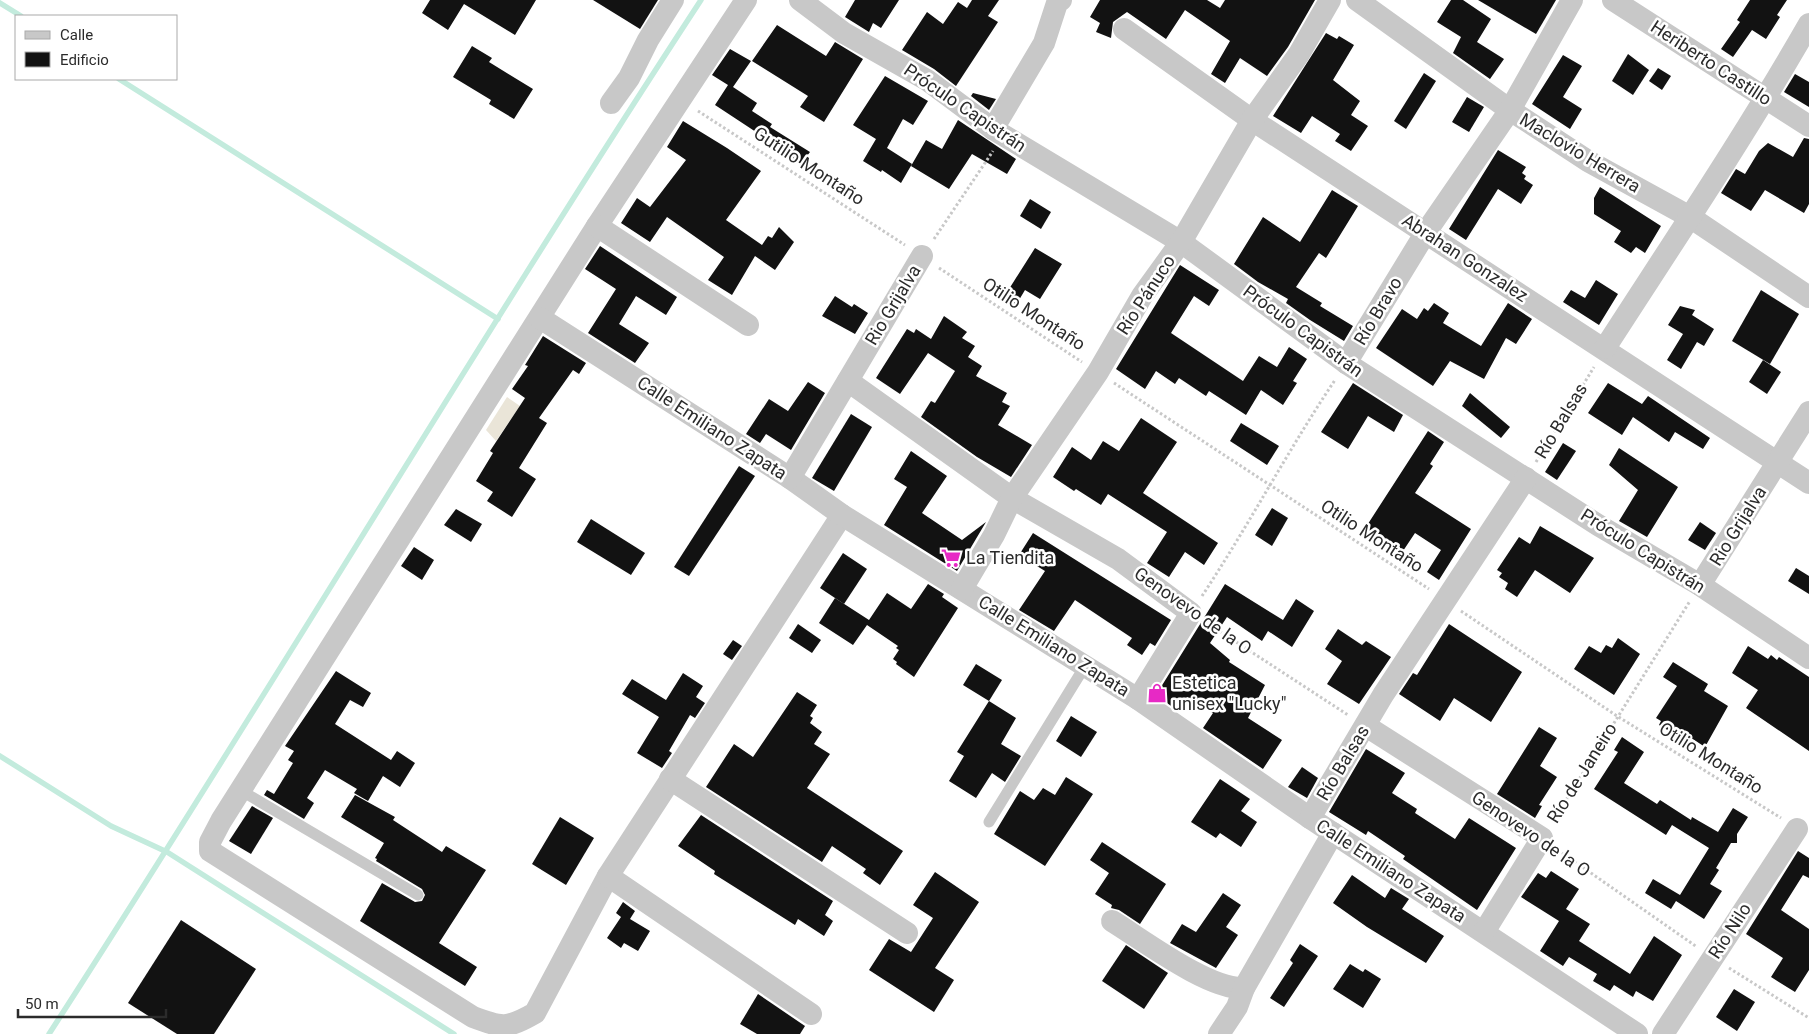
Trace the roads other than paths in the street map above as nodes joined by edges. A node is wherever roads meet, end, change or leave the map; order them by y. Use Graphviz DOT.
graph roads {
  1 [pos="673,0"];
  2 [pos="746,0"];
  3 [pos="800,0"];
  4 [pos="1330,0"];
  5 [pos="1357,0"];
  6 [pos="1572,0"];
  7 [pos="1613,0"];
  8 [pos="1057,1"];
  9 [pos="1809,24"];
  10 [pos="1124,30"];
  11 [pos="1766,98"];
  12 [pos="611,103"];
  13 [pos="1510,110"];
  14 [pos="1252,120"];
  15 [pos="1809,126"];
  16 [pos="998,132"];
  17 [pos="1690,217"];
  18 [pos="597,226"];
  19 [pos="1426,232"];
  20 [pos="1181,242"];
  21 [pos="922,256"];
  22 [pos="1809,297"];
  23 [pos="540,318"];
  24 [pos="748,325"];
  25 [pos="1605,348"];
  26 [pos="1346,363"];
  27 [pos="848,381"];
  28 [pos="1809,412"];
  29 [pos="1778,463"];
  30 [pos="790,478"];
  31 [pos="1526,478"];
  32 [pos="1809,483"];
  33 [pos="1012,498"];
  34 [pos="842,514"];
  35 [pos="1700,586"];
  36 [pos="962,589"];
  37 [pos="1809,658"];
  38 [pos="1085,666"];
  39 [pos="1138,699"];
  40 [pos="1366,726"];
  41 [pos="670,779"];
  42 [pos="240,790"];
  43 [pos="1310,818"];
  44 [pos="989,822"];
  45 [pos="1797,829"];
  46 [pos="1333,832"];
  47 [pos="1542,838"];
  48 [pos="608,876"];
  49 [pos="418,895"];
  50 [pos="1112,921"];
  51 [pos="1484,932"];
  52 [pos="907,933"];
  53 [pos="1244,988"];
  54 [pos="811,1014"];
  55 [pos="1219,1034"];
  56 [pos="1637,1034"];
  57 [pos="1663,1034"];
  1 -- 12 [label="street"];
  2 -- 18 [label="street"];
  3 -- 16 [label="street, Próculo Capistrán"];
  4 -- 14 [label="street, Río Pánuco"];
  5 -- 13 [label="street, Maclovio Herrera"];
  6 -- 13 [label="street, Río Bravo"];
  7 -- 11 [label="street, Heriberto Castillo"];
  8 -- 16 [label="street"];
  9 -- 11 [label="street"];
  10 -- 14 [label="street, Abrahan Gonzalez"];
  11 -- 15 [label="street, Heriberto Castillo"];
  11 -- 17 [label="street"];
  13 -- 17 [label="street, Maclovio Herrera"];
  13 -- 19 [label="street, Río Bravo"];
  14 -- 19 [label="street, Abrahan Gonzalez"];
  14 -- 20 [label="street, Río Pánuco"];
  16 -- 20 [label="street, Próculo Capistrán"];
  17 -- 22 [label="street, Maclovio Herrera"];
  17 -- 25 [label="street"];
  18 -- 23 [label="street"];
  18 -- 24 [label="street"];
  19 -- 25 [label="street, Abrahan Gonzalez"];
  19 -- 26 [label="street, Río Bravo"];
  20 -- 26 [label="street, Próculo Capistrán"];
  20 -- 33 [label="street, Río Pánuco"];
  21 -- 27 [label="street, Rio Grijalva"];
  23 -- 30 [label="street, Calle Emiliano Zapata"];
  23 -- 42 [label="street"];
  25 -- 29 [label="street, Abrahan Gonzalez"];
  26 -- 31 [label="street, Próculo Capistrán"];
  27 -- 30 [label="street, Rio Grijalva"];
  27 -- 33 [label="street, Genovevo de la O"];
  28 -- 29 [label="street, Rio Grijalva"];
  29 -- 32 [label="street, Abrahan Gonzalez"];
  29 -- 35 [label="street, Rio Grijalva"];
  30 -- 34 [label="street, Calle Emiliano Zapata"];
  31 -- 35 [label="street, Próculo Capistrán"];
  31 -- 40 [label="street, Río Balsas"];
  33 -- 36 [label="street, Río Pánuco"];
  33 -- 39 [label="street, Genovevo de la O"];
  34 -- 36 [label="street, Calle Emiliano Zapata"];
  34 -- 41 [label="street"];
  35 -- 37 [label="street, Próculo Capistrán"];
  36 -- 38 [label="street, Calle Emiliano Zapata"];
  38 -- 39 [label="street, Calle Emiliano Zapata"];
  38 -- 44 [label="lane"];
  39 -- 43 [label="street, Calle Emiliano Zapata"];
  40 -- 43 [label="street, Río Balsas"];
  40 -- 47 [label="street, Genovevo de la O"];
  41 -- 48 [label="street"];
  41 -- 52 [label="street"];
  42 -- 48 [label="street"];
  42 -- 49 [label="lane"];
  43 -- 46 [label="street, Calle Emiliano Zapata"];
  45 -- 57 [label="street, Río Nilo"];
  46 -- 51 [label="street, Calle Emiliano Zapata"];
  46 -- 53 [label="street"];
  47 -- 51 [label="street, Río de Janeiro"];
  48 -- 54 [label="street"];
  50 -- 53 [label="street"];
  51 -- 56 [label="street, Calle Emiliano Zapata"];
  53 -- 55 [label="street"];
}
